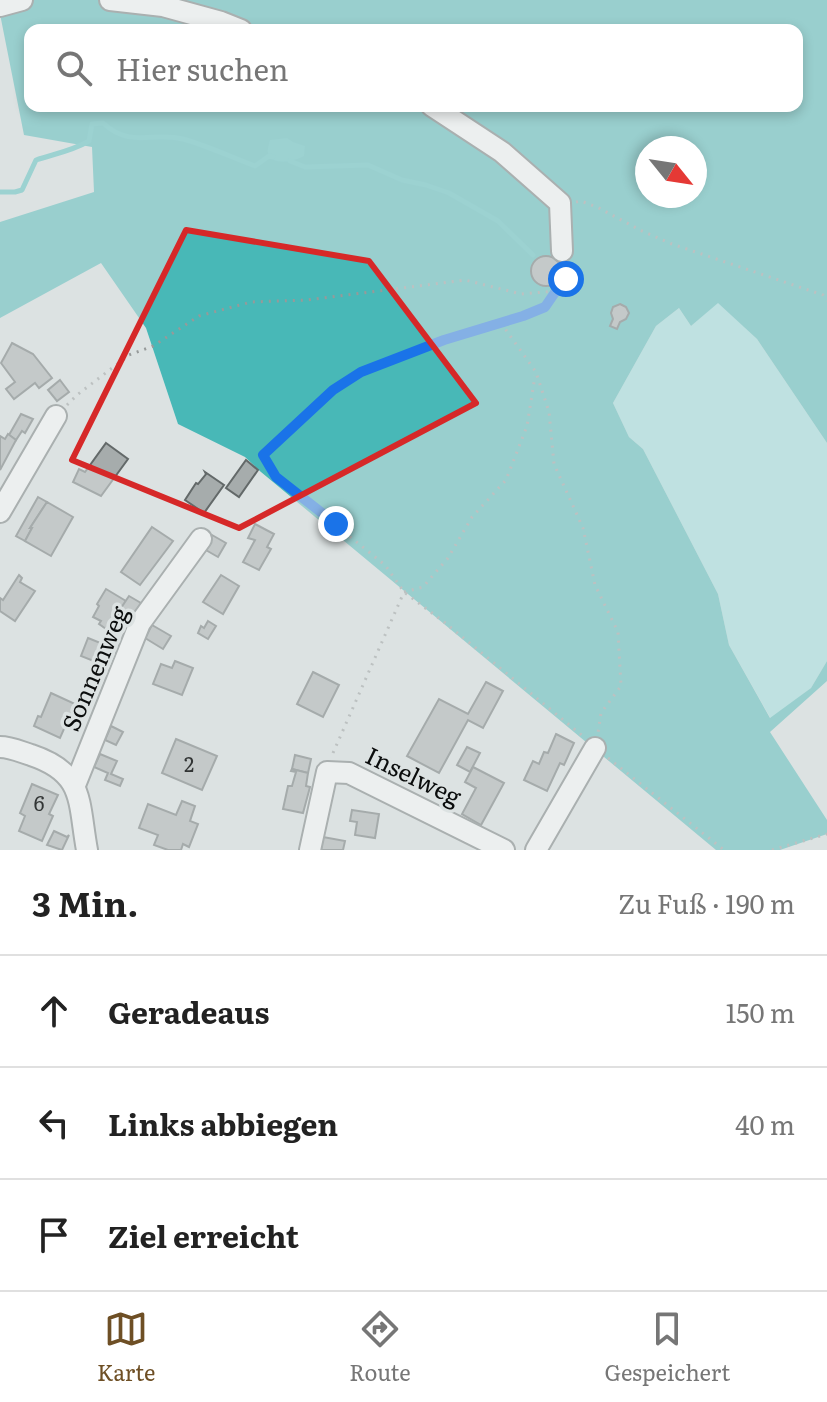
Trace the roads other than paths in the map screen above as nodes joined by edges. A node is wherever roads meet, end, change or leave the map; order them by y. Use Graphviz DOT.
graph roads {
  1 [pos="22,0"];
  2 [pos="110,0"];
  3 [pos="0,6"];
  4 [pos="226,24"];
  5 [pos="441,112"];
  6 [pos="562,251"];
  7 [pos="56,416"];
  8 [pos="0,512"];
  9 [pos="201,539"];
  10 [pos="0,747"];
  11 [pos="595,748"];
  12 [pos="75,785"];
  13 [pos="87,850"];
  14 [pos="310,850"];
  15 [pos="504,850"];
  16 [pos="536,850"];
  1 -- 3 [label="street"];
  2 -- 4 [label="street"];
  5 -- 6 [label="street"];
  7 -- 8 [label="street"];
  9 -- 12 [label="street, Sonnenweg"];
  10 -- 12 [label="street"];
  11 -- 16 [label="street"];
  12 -- 13 [label="street"];
  14 -- 15 [label="street, Inselweg"];
}
